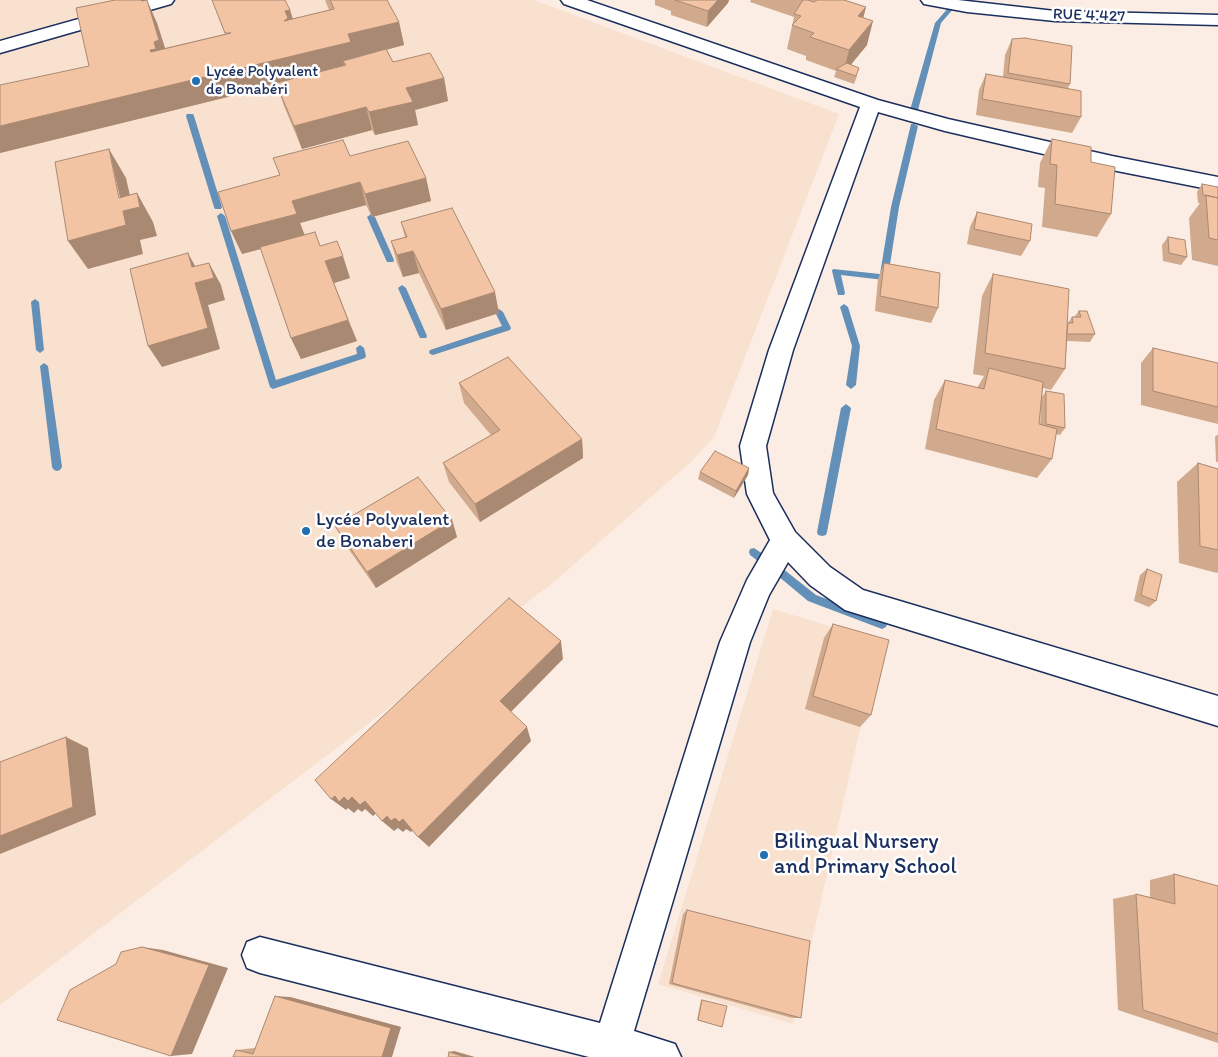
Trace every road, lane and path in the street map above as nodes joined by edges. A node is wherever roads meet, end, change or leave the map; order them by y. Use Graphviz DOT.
graph roads {
  1 [pos="165,0"];
  2 [pos="570,0"];
  3 [pos="930,0"];
  4 [pos="968,4"];
  5 [pos="1218,20"];
  6 [pos="0,47"];
  7 [pos="871,104"];
  8 [pos="1218,184"];
  9 [pos="785,541"];
  10 [pos="1218,711"];
  11 [pos="260,955"];
  12 [pos="612,1044"];
  13 [pos="662,1057"];
  1 -- 6 [label="street"];
  2 -- 7 [label="street"];
  3 -- 4 [label="street, RUE 4.427"];
  4 -- 5 [label="street, RUE 4.427"];
  7 -- 8 [label="street"];
  7 -- 9 [label="street"];
  9 -- 10 [label="street"];
  9 -- 12 [label="street"];
  11 -- 12 [label="street"];
  12 -- 13 [label="street"];
}
